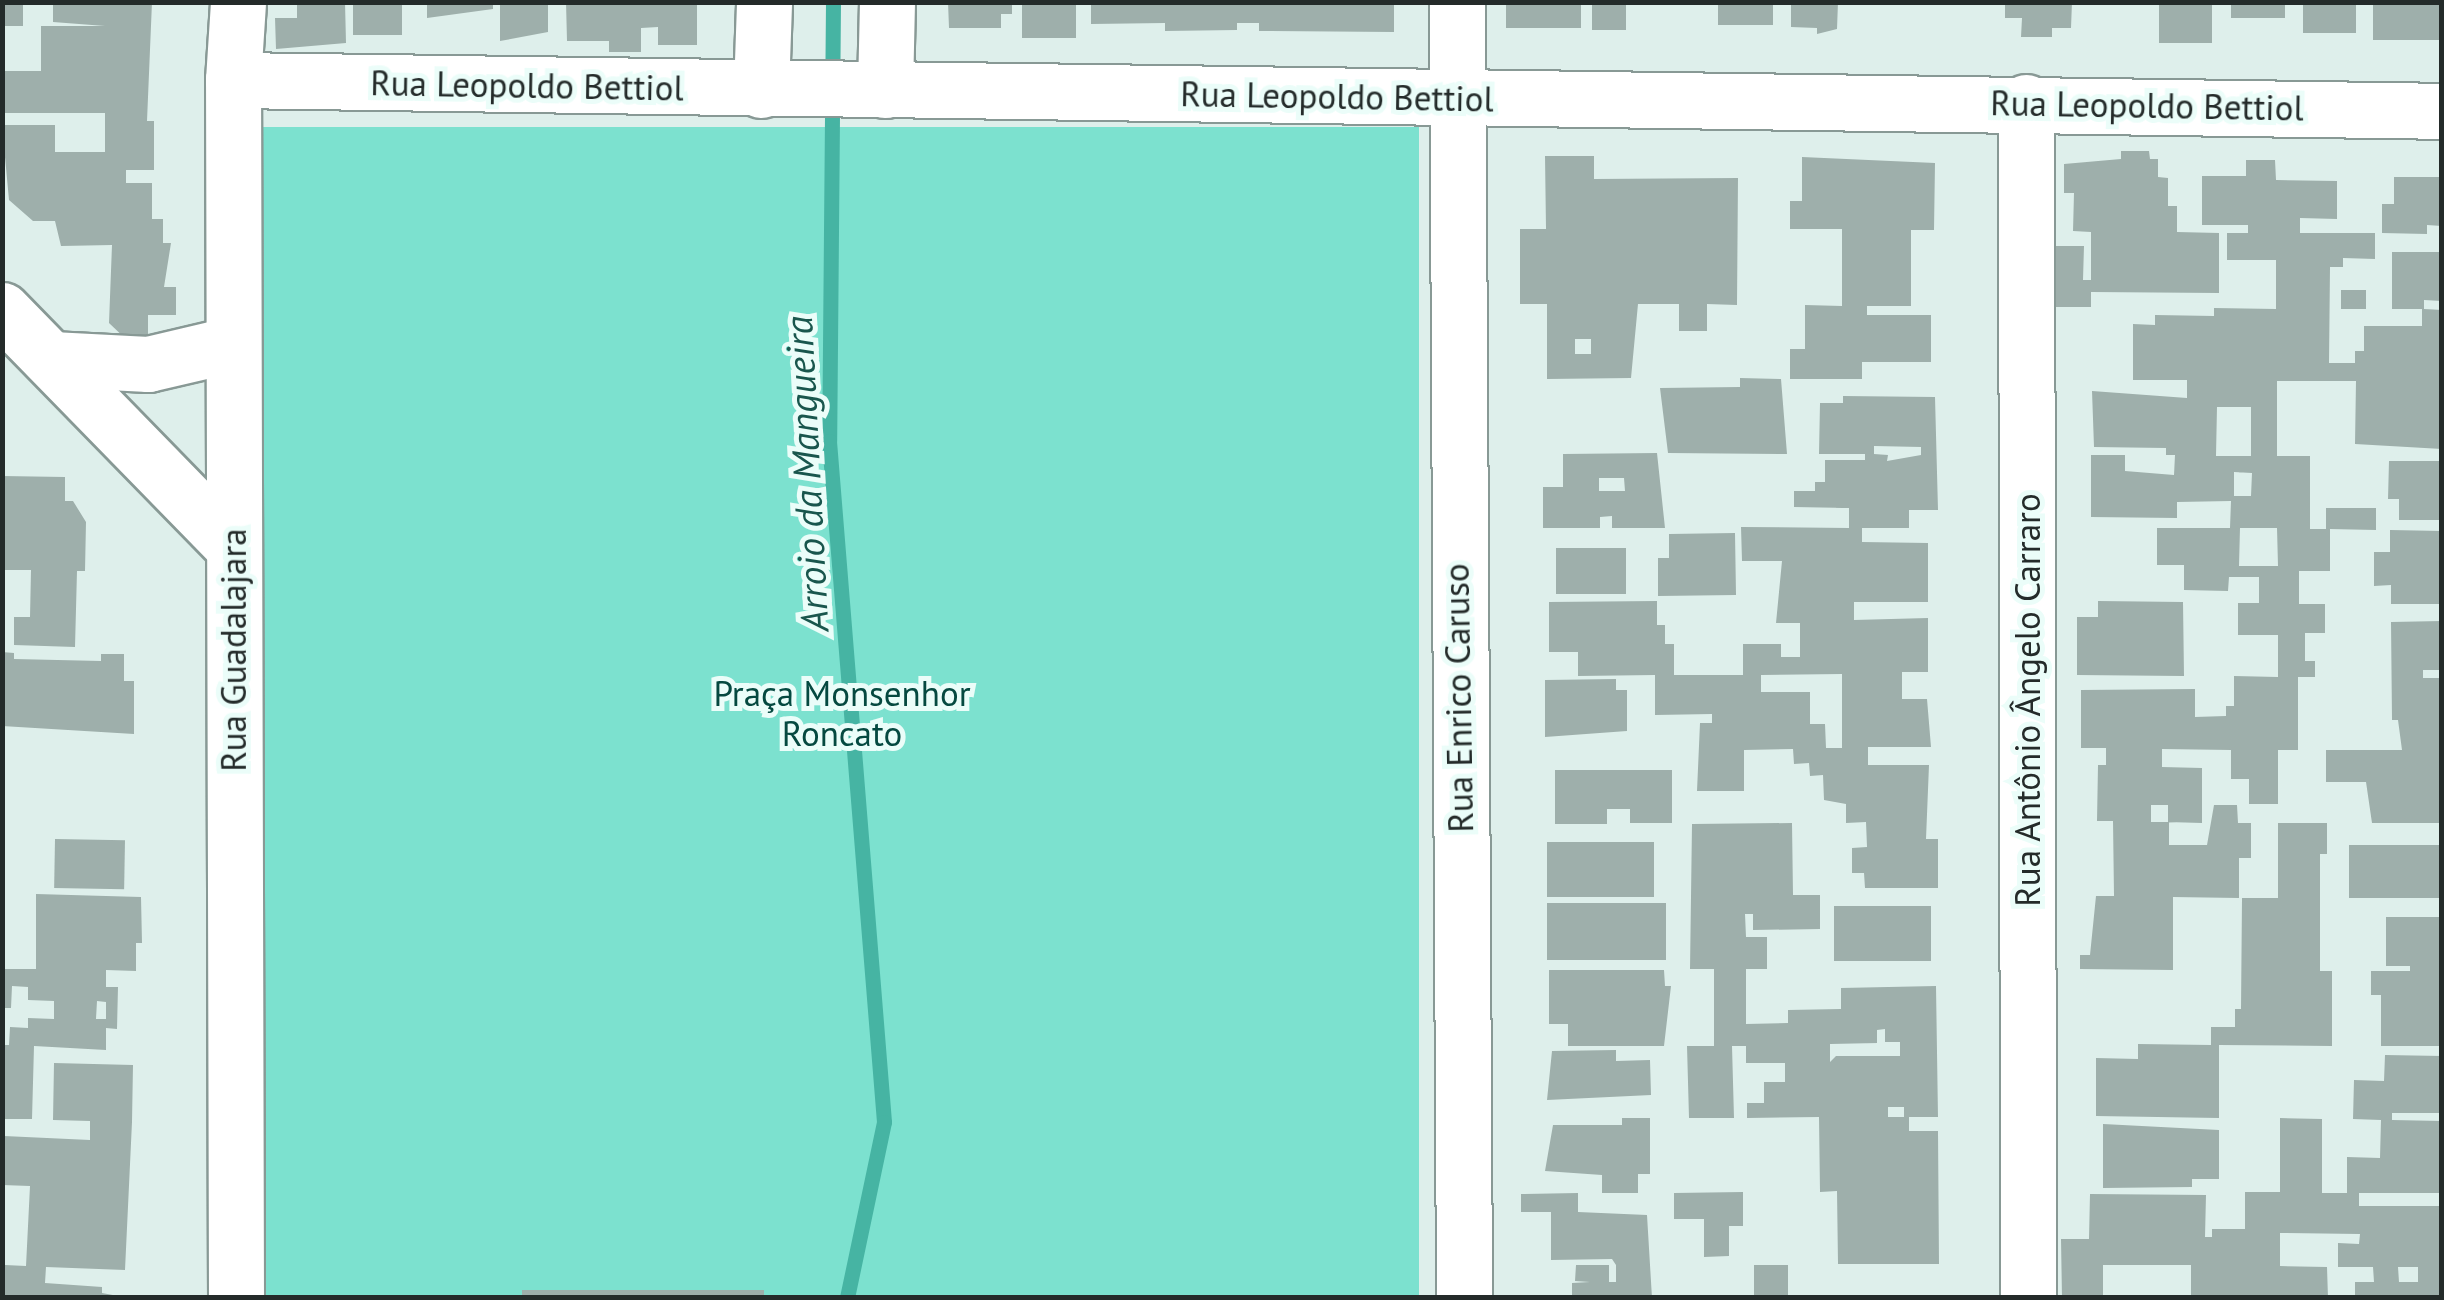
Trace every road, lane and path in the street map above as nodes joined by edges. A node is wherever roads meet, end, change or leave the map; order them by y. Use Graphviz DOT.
graph roads {
  1 [pos="238,2"];
  2 [pos="764,2"];
  3 [pos="888,2"];
  4 [pos="1456,2"];
  5 [pos="232,80"];
  6 [pos="825,89"];
  7 [pos="1453,98"];
  8 [pos="2026,102"];
  9 [pos="2442,111"];
  10 [pos="2,310"];
  11 [pos="232,344"];
  12 [pos="50,359"];
  13 [pos="232,547"];
  14 [pos="236,1298"];
  15 [pos="1464,1298"];
  16 [pos="2028,1298"];
  1 -- 5 [label="street, Rua Guadalajara"];
  2 -- 6 [label="street"];
  3 -- 6 [label="street"];
  4 -- 7 [label="street, Rua Enrico Caruso"];
  5 -- 6 [label="street, Rua Leopoldo Bettiol"];
  5 -- 11 [label="street, Rua Guadalajara"];
  6 -- 7 [label="street, Rua Leopoldo Bettiol"];
  7 -- 8 [label="street, Rua Leopoldo Bettiol"];
  7 -- 15 [label="street, Rua Enrico Caruso"];
  8 -- 9 [label="street, Rua Leopoldo Bettiol"];
  8 -- 16 [label="street, Rua Antônio Ângelo Carraro"];
  10 -- 12 [label="street"];
  11 -- 12 [label="street"];
  11 -- 13 [label="street, Rua Guadalajara"];
  12 -- 13 [label="street"];
  13 -- 14 [label="street, Rua Guadalajara"];
}
